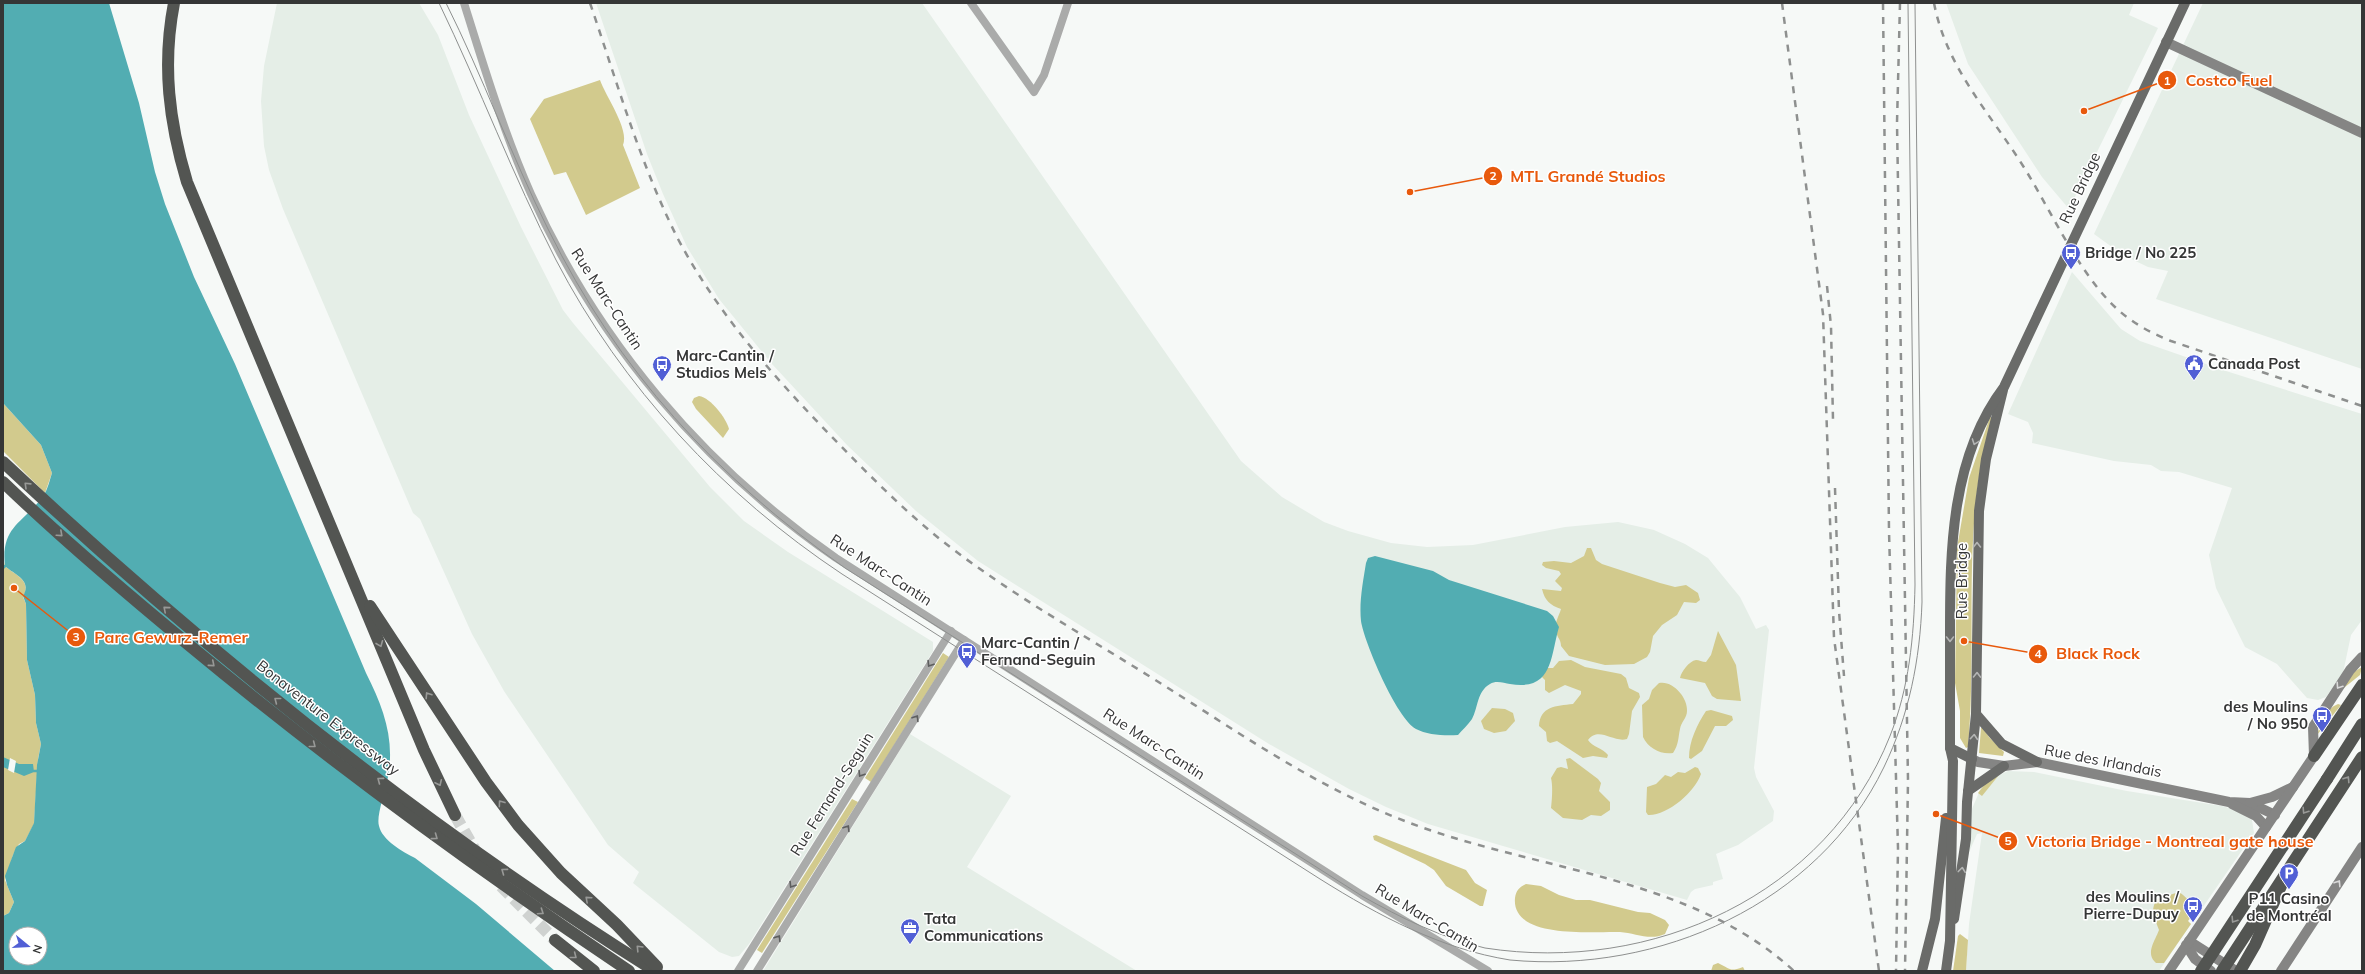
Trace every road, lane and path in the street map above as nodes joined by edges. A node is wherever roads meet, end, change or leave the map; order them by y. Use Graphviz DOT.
graph roads {
  1 [pos="174,3"];
  2 [pos="464,3"];
  3 [pos="971,3"];
  4 [pos="1068,3"];
  5 [pos="2185,3"];
  6 [pos="2166,42"];
  7 [pos="2362,133"];
  8 [pos="2004,387"];
  9 [pos="3,462"];
  10 [pos="3,482"];
  11 [pos="355,582"];
  12 [pos="951,631"];
  13 [pos="964,640"];
  14 [pos="2362,657"];
  15 [pos="2362,685"];
  16 [pos="1976,714"];
  17 [pos="2362,724"];
  18 [pos="1950,748"];
  19 [pos="2314,756"];
  20 [pos="2362,756"];
  21 [pos="1972,759"];
  22 [pos="2037,762"];
  23 [pos="2004,766"];
  24 [pos="2294,786"];
  25 [pos="1968,791"];
  26 [pos="1967,802"];
  27 [pos="2229,802"];
  28 [pos="2250,803"];
  29 [pos="455,815"];
  30 [pos="2275,815"];
  31 [pos="2266,827"];
  32 [pos="2362,846"];
  33 [pos="1951,866"];
  34 [pos="2288,870"];
  35 [pos="1941,901"];
  36 [pos="555,940"];
  37 [pos="1950,941"];
  38 [pos="2187,943"];
  39 [pos="2285,968"];
  40 [pos="594,971"];
  41 [pos="629,971"];
  42 [pos="655,971"];
  43 [pos="661,971"];
  44 [pos="738,971"];
  45 [pos="757,971"];
  46 [pos="1488,971"];
  47 [pos="1922,971"];
  48 [pos="1928,971"];
  49 [pos="1946,971"];
  50 [pos="2169,971"];
  51 [pos="2201,971"];
  52 [pos="2211,971"];
  53 [pos="2222,971"];
  54 [pos="2236,971"];
  55 [pos="2240,971"];
  1 -- 11 [label="highway"];
  2 -- 12 [label="street, Rue Marc-Cantin"];
  3 -- 4 [label="street"];
  5 -- 6 [label="main road, Rue Bridge"];
  6 -- 7 [label="street"];
  6 -- 8 [label="main road, Rue Bridge"];
  16 -- 8 [label="main road, Rue Bridge, one-way"];
  8 -- 18 [label="main road, Rue Bridge, one-way"];
  42 -- 9 [label="highway, Bonaventure Expressway, one-way"];
  10 -- 41 [label="highway, Bonaventure Expressway, one-way"];
  11 -- 29 [label="highway, one-way"];
  43 -- 11 [label="highway, one-way"];
  12 -- 13 [label="street, Rue Marc-Cantin"];
  12 -- 44 [label="street, Rue Fernand-Seguin, one-way"];
  45 -- 13 [label="street, Rue Fernand-Seguin, one-way"];
  13 -- 46 [label="street, Rue Marc-Cantin"];
  14 -- 19 [label="street, one-way"];
  15 -- 19 [label="highway"];
  21 -- 16 [label="main road, Rue Bridge, one-way"];
  16 -- 22 [label="main road"];
  17 -- 51 [label="highway, one-way, bridge"];
  18 -- 21 [label="main road"];
  18 -- 33 [label="main road, Rue Bridge"];
  18 -- 35 [label="main road, Rue Bridge"];
  19 -- 24 [label="street"];
  34 -- 20 [label="highway, one-way"];
  21 -- 23 [label="street, Rue des Irlandais"];
  21 -- 25 [label="main road, Rue Bridge"];
  22 -- 23 [label="street, Rue des Irlandais"];
  22 -- 27 [label="street, Rue des Irlandais"];
  23 -- 25 [label="main road"];
  24 -- 28 [label="street"];
  24 -- 30 [label="street"];
  25 -- 26 [label="main road, Rue Bridge"];
  26 -- 33 [label="main road, Rue Bridge"];
  37 -- 26 [label="main road, Rue Bridge, one-way"];
  27 -- 28 [label="street, Rue des Irlandais"];
  27 -- 31 [label="street, Rue des Irlandais"];
  28 -- 30 [label="street, Rue des Irlandais"];
  30 -- 31 [label="street"];
  31 -- 38 [label="street"];
  39 -- 32 [label="street, one-way"];
  33 -- 35 [label="main road, Rue Bridge"];
  33 -- 37 [label="main road, Rue Bridge"];
  34 -- 53 [label="highway, bridge"];
  34 -- 55 [label="highway, bridge"];
  35 -- 47 [label="main road, Rue Bridge"];
  35 -- 48 [label="main road, Rue Bridge"];
  36 -- 40 [label="highway, one-way"];
  37 -- 49 [label="main road, Rue Bridge"];
  38 -- 50 [label="street"];
  38 -- 52 [label="street"];
  38 -- 54 [label="street"];
}
